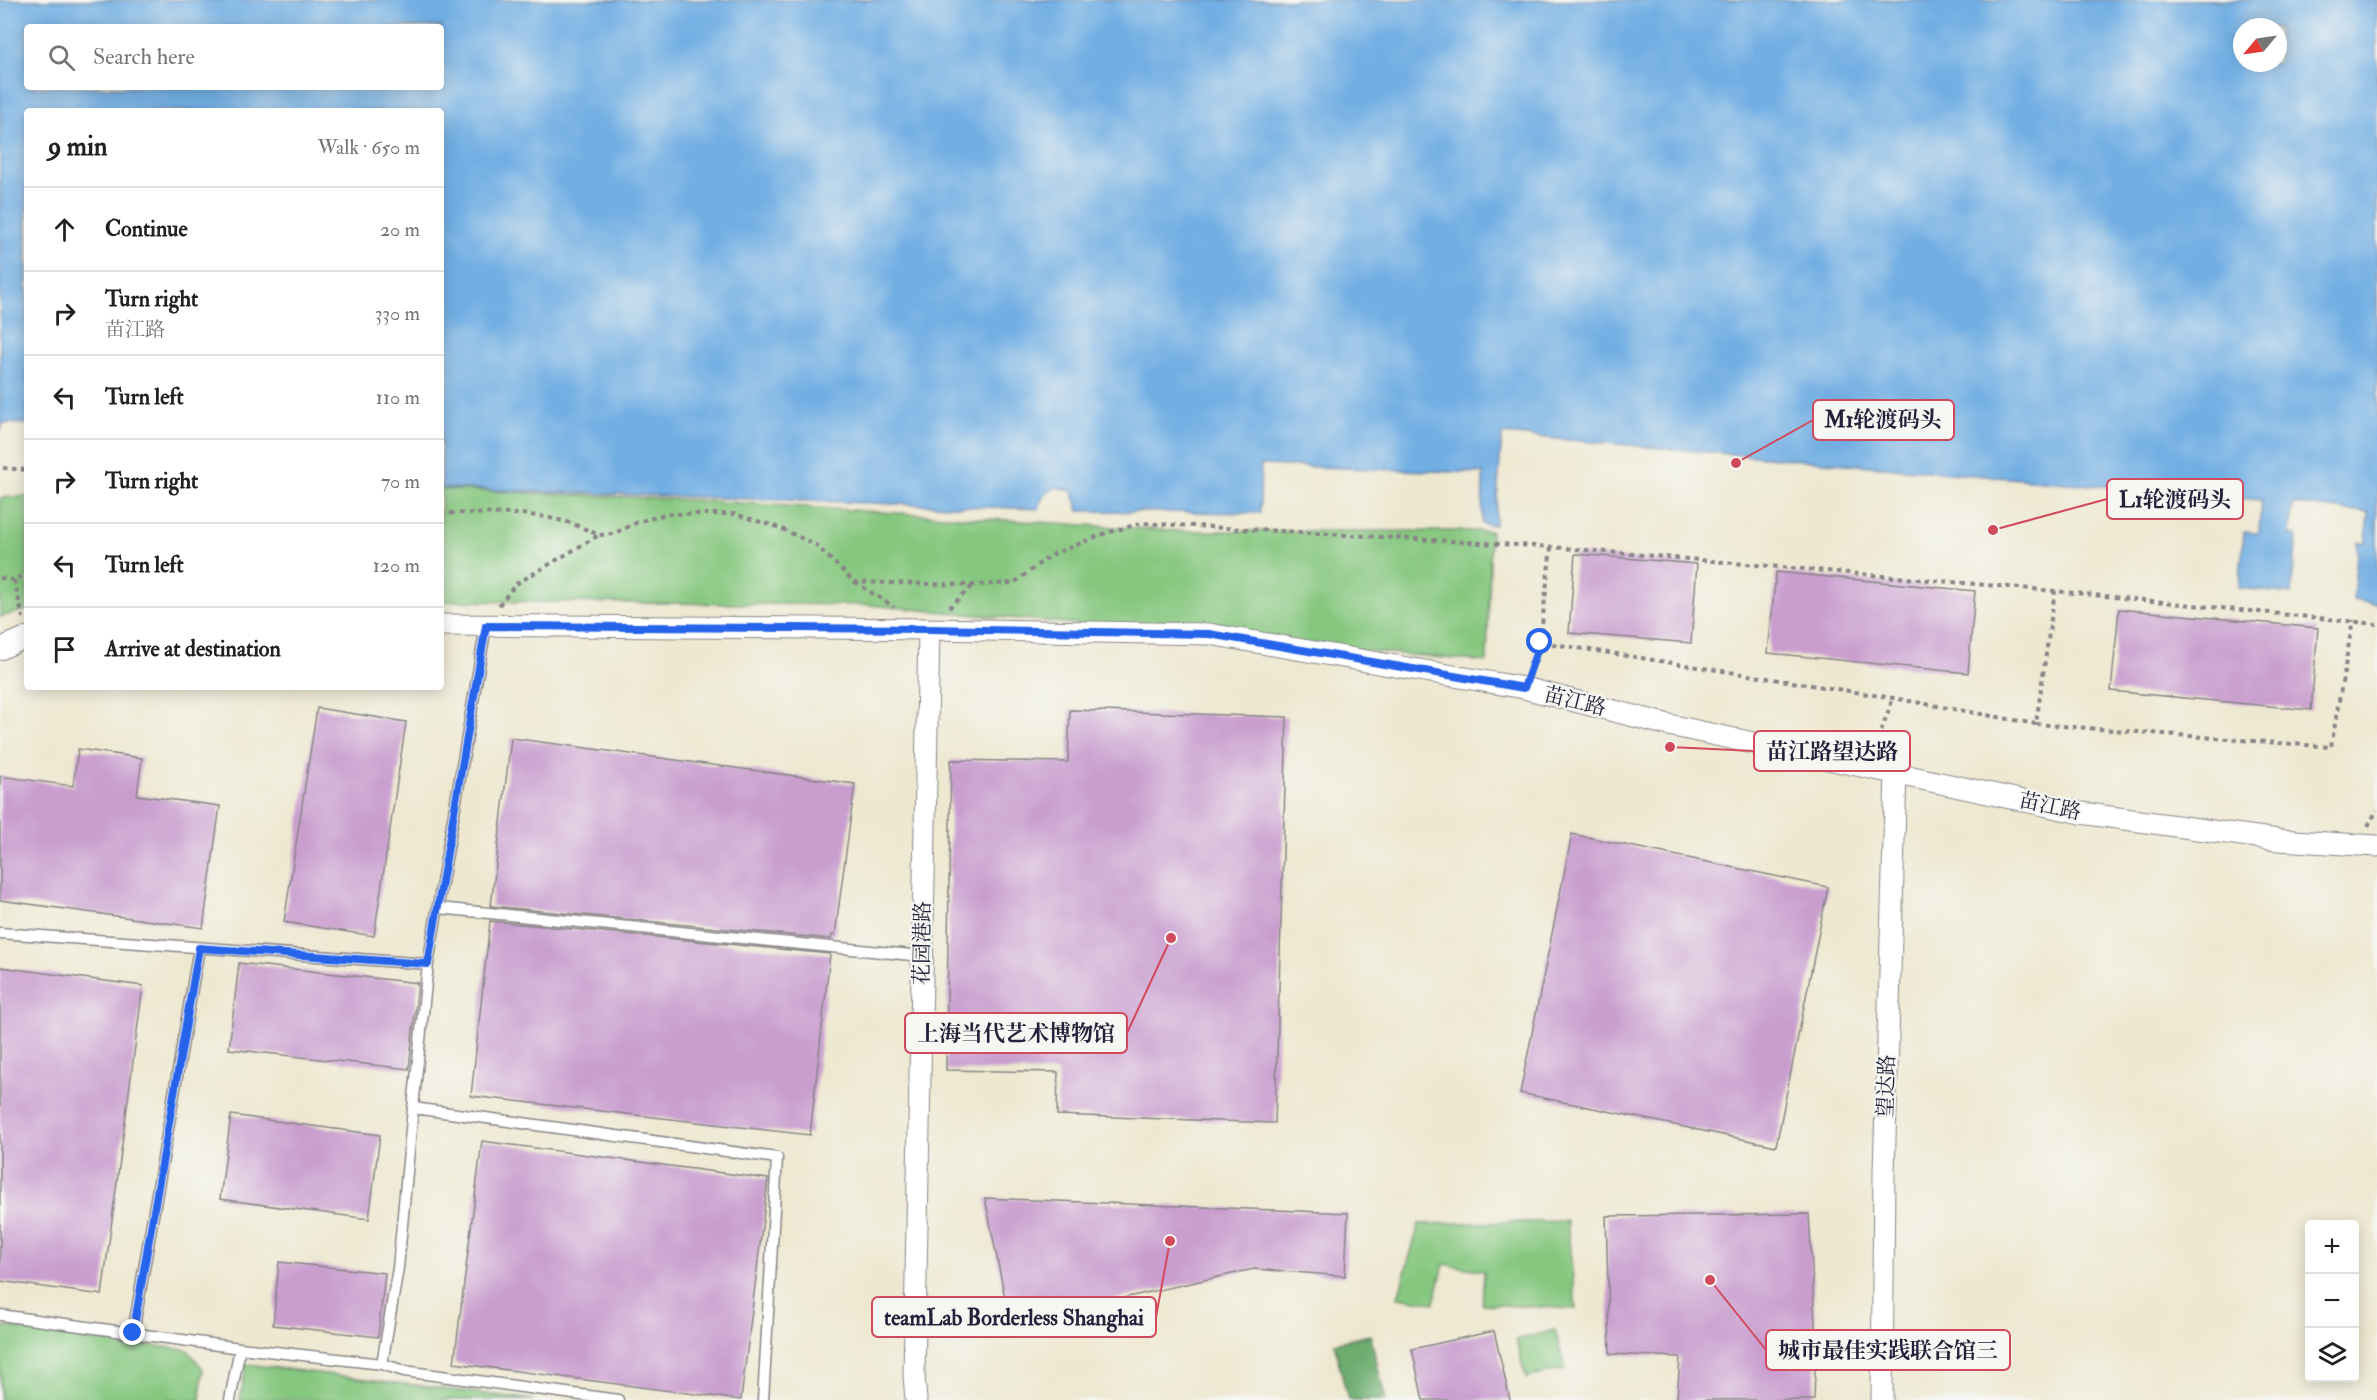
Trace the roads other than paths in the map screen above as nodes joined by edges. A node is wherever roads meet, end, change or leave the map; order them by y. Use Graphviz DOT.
graph roads {
  1 [pos="444,625"];
  2 [pos="486,626"];
  3 [pos="929,629"];
  4 [pos="24,632"];
  5 [pos="0,649"];
  6 [pos="1896,773"];
  7 [pos="2377,846"];
  8 [pos="438,908"];
  9 [pos="0,933"];
  10 [pos="199,948"];
  11 [pos="922,957"];
  12 [pos="428,964"];
  13 [pos="413,1108"];
  14 [pos="0,1315"];
  15 [pos="133,1333"];
  16 [pos="240,1348"];
  17 [pos="382,1364"];
  18 [pos="230,1400"];
  19 [pos="618,1400"];
  20 [pos="763,1400"];
  21 [pos="916,1400"];
  22 [pos="1882,1400"];
  1 -- 2 [label="street, 苗江路"];
  2 -- 3 [label="street, 苗江路"];
  2 -- 8 [label="lane"];
  3 -- 6 [label="street, 苗江路"];
  3 -- 11 [label="street, 花园港路"];
  4 -- 5 [label="street"];
  6 -- 7 [label="street, 苗江路"];
  6 -- 22 [label="street, 望达路"];
  8 -- 11 [label="lane"];
  8 -- 12 [label="lane"];
  9 -- 10 [label="lane"];
  10 -- 12 [label="lane"];
  10 -- 15 [label="lane"];
  11 -- 21 [label="street, 花园港路"];
  12 -- 13 [label="lane"];
  13 -- 17 [label="lane"];
  13 -- 20 [label="lane"];
  14 -- 15 [label="lane"];
  15 -- 16 [label="lane"];
  16 -- 17 [label="lane"];
  16 -- 18 [label="lane"];
  17 -- 19 [label="lane"];
}
